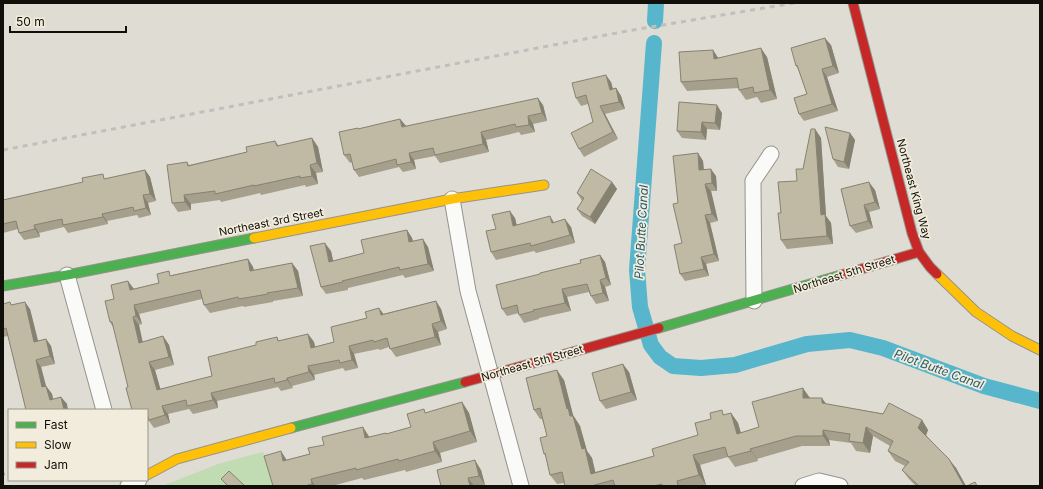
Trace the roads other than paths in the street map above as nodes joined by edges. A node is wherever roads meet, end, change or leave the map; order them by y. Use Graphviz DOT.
graph roads {
  1 [pos="854,3"];
  2 [pos="771,154"];
  3 [pos="544,185"];
  4 [pos="452,199"];
  5 [pos="919,252"];
  6 [pos="67,275"];
  7 [pos="3,286"];
  8 [pos="754,301"];
  9 [pos="1040,350"];
  10 [pos="491,375"];
  11 [pos="104,409"];
  12 [pos="148,475"];
  13 [pos="137,481"];
  14 [pos="126,486"];
  15 [pos="521,486"];
  16 [pos="803,486"];
  17 [pos="840,486"];
  1 -- 5 [label="street, Northeast King Way"];
  2 -- 8 [label="street"];
  3 -- 4 [label="street, Northeast 3rd Street"];
  4 -- 6 [label="street, Northeast 3rd Street"];
  4 -- 10 [label="street"];
  5 -- 8 [label="street, Northeast 5th Street"];
  5 -- 9 [label="street, Northeast King Way"];
  6 -- 7 [label="street, Northeast 3rd Street"];
  6 -- 11 [label="street"];
  8 -- 10 [label="street, Northeast 5th Street"];
  10 -- 12 [label="street, Northeast 5th Street"];
  10 -- 15 [label="street"];
  13 -- 14 [label="street"];
  16 -- 17 [label="street"];
}
